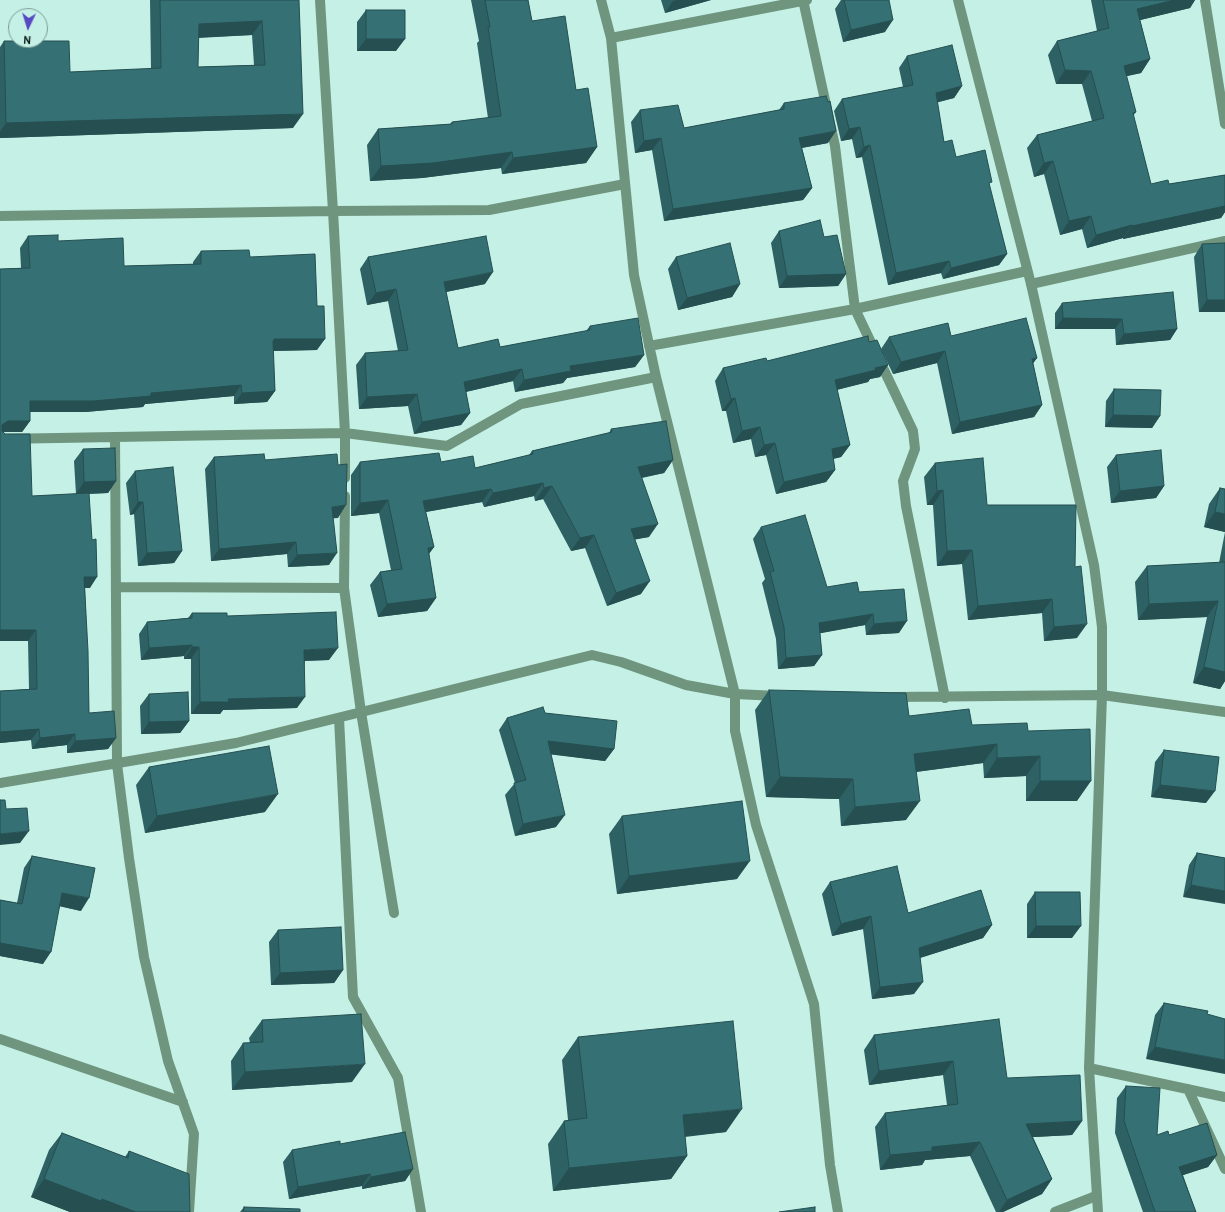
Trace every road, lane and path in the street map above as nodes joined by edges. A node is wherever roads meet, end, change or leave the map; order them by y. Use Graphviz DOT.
graph roads {
  1 [pos="320,0"];
  2 [pos="601,0"];
  3 [pos="805,0"];
  4 [pos="958,0"];
  5 [pos="1205,0"];
  6 [pos="611,38"];
  7 [pos="1225,124"];
  8 [pos="625,184"];
  9 [pos="333,211"];
  10 [pos="0,216"];
  11 [pos="1225,241"];
  12 [pos="1027,271"];
  13 [pos="1031,284"];
  14 [pos="855,308"];
  15 [pos="649,346"];
  16 [pos="656,377"];
  17 [pos="345,433"];
  18 [pos="115,437"];
  19 [pos="0,439"];
  20 [pos="116,587"];
  21 [pos="344,588"];
  22 [pos="735,694"];
  23 [pos="1102,695"];
  24 [pos="789,696"];
  25 [pos="882,697"];
  26 [pos="945,698"];
  27 [pos="361,712"];
  28 [pos="1225,712"];
  29 [pos="339,718"];
  30 [pos="117,764"];
  31 [pos="0,784"];
  32 [pos="394,913"];
  33 [pos="0,1038"];
  34 [pos="1089,1068"];
  35 [pos="1188,1089"];
  36 [pos="1225,1097"];
  37 [pos="183,1102"];
  38 [pos="1225,1169"];
  39 [pos="1096,1196"];
  40 [pos="189,1212"];
  41 [pos="421,1212"];
  42 [pos="838,1212"];
  43 [pos="1055,1212"];
  44 [pos="1098,1212"];
  1 -- 9 [label="street"];
  2 -- 6 [label="street"];
  3 -- 6 [label="street"];
  3 -- 14 [label="street"];
  4 -- 12 [label="street"];
  5 -- 7 [label="street"];
  6 -- 8 [label="street"];
  8 -- 9 [label="street"];
  8 -- 15 [label="street"];
  9 -- 10 [label="street"];
  9 -- 17 [label="street"];
  11 -- 13 [label="street"];
  12 -- 13 [label="street"];
  12 -- 14 [label="street"];
  13 -- 23 [label="street"];
  14 -- 15 [label="street"];
  14 -- 26 [label="street"];
  15 -- 16 [label="street"];
  16 -- 17 [label="street"];
  16 -- 22 [label="street"];
  17 -- 18 [label="street"];
  17 -- 21 [label="street"];
  18 -- 19 [label="street"];
  18 -- 20 [label="street"];
  20 -- 21 [label="street"];
  20 -- 30 [label="street"];
  21 -- 27 [label="street"];
  22 -- 24 [label="street"];
  22 -- 27 [label="street"];
  22 -- 42 [label="street"];
  23 -- 26 [label="street"];
  23 -- 28 [label="street"];
  23 -- 34 [label="street"];
  25 -- 26 [label="street"];
  27 -- 29 [label="street"];
  27 -- 32 [label="street"];
  29 -- 30 [label="street"];
  29 -- 41 [label="street"];
  30 -- 31 [label="street"];
  30 -- 37 [label="street"];
  33 -- 37 [label="street"];
  34 -- 35 [label="street"];
  34 -- 39 [label="street"];
  35 -- 36 [label="street"];
  35 -- 38 [label="street"];
  37 -- 40 [label="street"];
  39 -- 43 [label="street"];
  39 -- 44 [label="street"];
}
